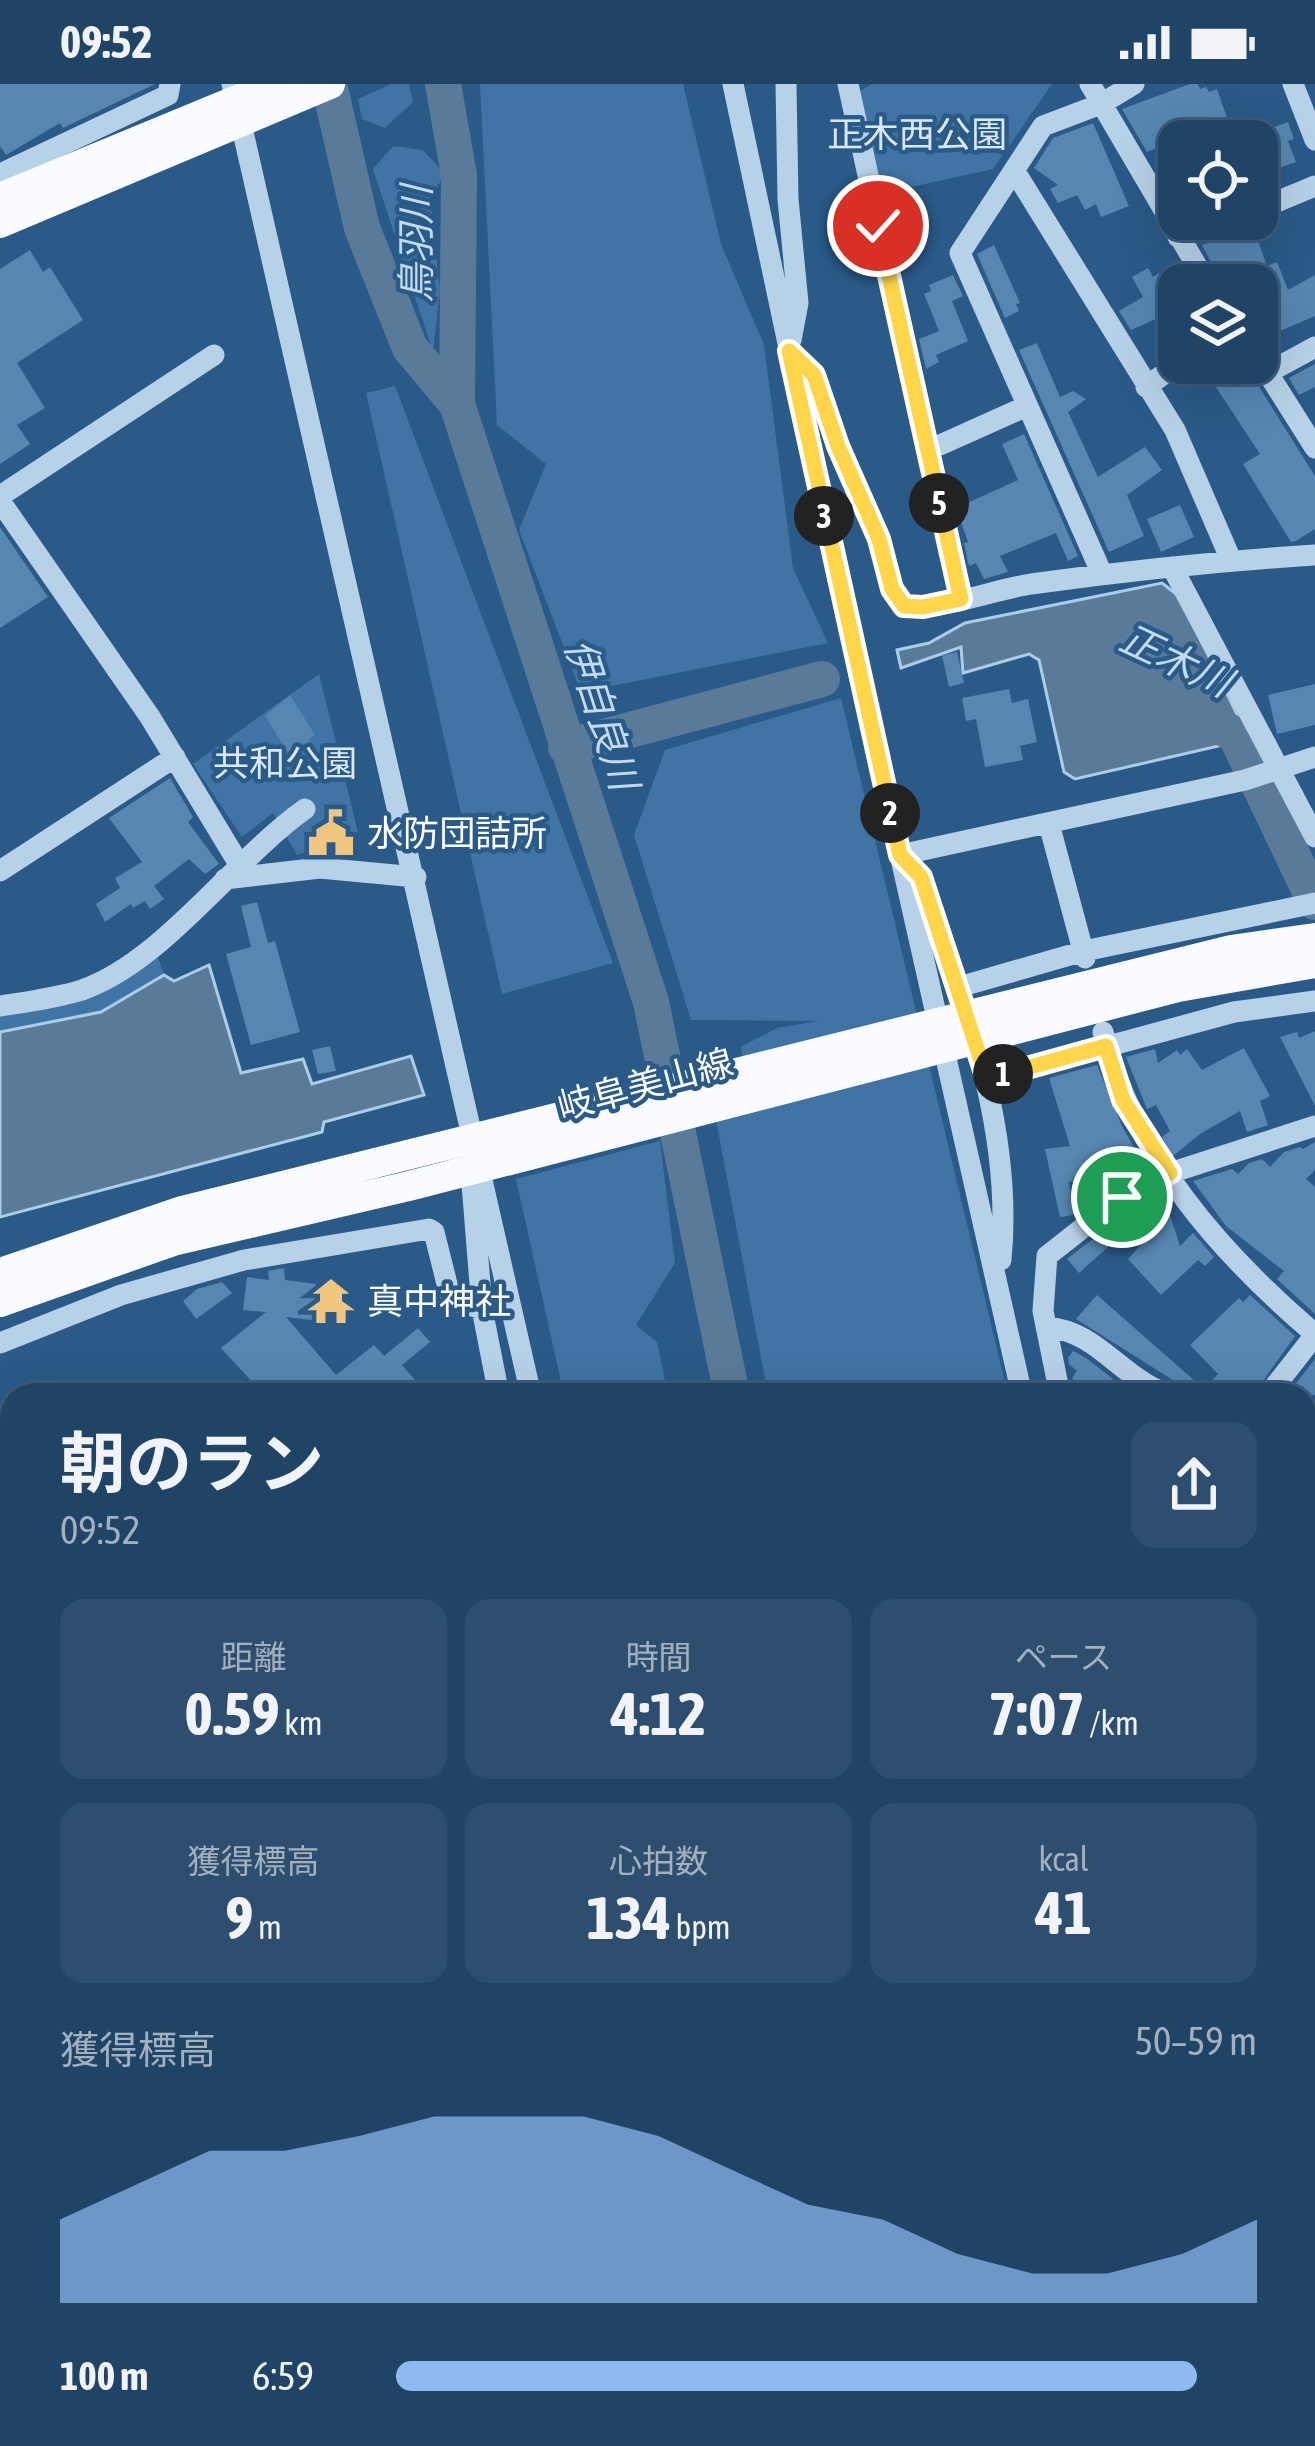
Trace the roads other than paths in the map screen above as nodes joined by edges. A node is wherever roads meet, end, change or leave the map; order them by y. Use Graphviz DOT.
graph roads {
  1 [pos="170,84"];
  2 [pos="330,84"];
  3 [pos="734,84"];
  4 [pos="786,84"];
  5 [pos="849,84"];
  6 [pos="1134,84"];
  7 [pos="1293,84"];
  8 [pos="1096,94"];
  9 [pos="251,98"];
  10 [pos="1315,140"];
  11 [pos="1014,170"];
  12 [pos="1315,186"];
  13 [pos="1,200"];
  14 [pos="1278,201"];
  15 [pos="1158,202"];
  16 [pos="1315,347"];
  17 [pos="789,351"];
  18 [pos="214,355"];
  19 [pos="1278,359"];
  20 [pos="1158,378"];
  21 [pos="1275,384"];
  22 [pos="1146,386"];
  23 [pos="1028,406"];
  24 [pos="940,446"];
  25 [pos="1315,448"];
  26 [pos="0,498"];
  27 [pos="1315,555"];
  28 [pos="1231,560"];
  29 [pos="1172,567"];
  30 [pos="1102,574"];
  31 [pos="961,599"];
  32 [pos="175,757"];
  33 [pos="1315,757"];
  34 [pos="1274,768"];
  35 [pos="304,809"];
  36 [pos="1049,824"];
  37 [pos="1315,837"];
  38 [pos="900,855"];
  39 [pos="0,871"];
  40 [pos="232,872"];
  41 [pos="416,877"];
  42 [pos="1309,904"];
  43 [pos="1315,938"];
  44 [pos="1084,955"];
  45 [pos="1315,963"];
  46 [pos="959,987"];
  47 [pos="1315,1001"];
  48 [pos="0,1006"];
  49 [pos="1010,1017"];
  50 [pos="1105,1039"];
  51 [pos="987,1079"];
  52 [pos="1315,1126"];
  53 [pos="1170,1173"];
  54 [pos="472,1184"];
  55 [pos="0,1273"];
  56 [pos="998,1286"];
  57 [pos="0,1302"];
  58 [pos="482,1310"];
  59 [pos="1046,1327"];
  60 [pos="1315,1335"];
  61 [pos="0,1342"];
  62 [pos="497,1383"];
  63 [pos="528,1383"];
  64 [pos="1019,1383"];
  65 [pos="1058,1383"];
  66 [pos="1141,1383"];
  67 [pos="1277,1383"];
  1 -- 13 [label="street"];
  2 -- 9 [label="main road"];
  3 -- 17 [label="street"];
  4 -- 17 [label="street"];
  5 -- 31 [label="street"];
  6 -- 8 [label="street"];
  7 -- 10 [label="street"];
  8 -- 11 [label="street"];
  8 -- 15 [label="street"];
  9 -- 13 [label="main road"];
  9 -- 41 [label="street"];
  11 -- 22 [label="street"];
  11 -- 23 [label="street"];
  12 -- 14 [label="street"];
  16 -- 19 [label="street"];
  17 -- 31 [label="street"];
  17 -- 38 [label="street"];
  18 -- 26 [label="street"];
  20 -- 22 [label="street"];
  21 -- 25 [label="street"];
  22 -- 28 [label="street"];
  23 -- 24 [label="street"];
  23 -- 30 [label="street"];
  26 -- 32 [label="street"];
  27 -- 28 [label="street"];
  28 -- 29 [label="street"];
  29 -- 30 [label="street"];
  29 -- 34 [label="street"];
  30 -- 31 [label="street"];
  32 -- 39 [label="street"];
  32 -- 40 [label="street"];
  33 -- 34 [label="street"];
  34 -- 36 [label="street"];
  34 -- 37 [label="street"];
  35 -- 40 [label="street"];
  36 -- 38 [label="street"];
  36 -- 44 [label="street"];
  38 -- 46 [label="street"];
  38 -- 56 [label="street"];
  40 -- 41 [label="street"];
  40 -- 48 [label="street"];
  41 -- 63 [label="street"];
  42 -- 44 [label="street"];
  43 -- 49 [label="main road, 岐阜美山線"];
  44 -- 46 [label="street"];
  45 -- 49 [label="main road, 岐阜美山線"];
  46 -- 51 [label="street"];
  47 -- 50 [label="street"];
  49 -- 55 [label="main road, 岐阜美山線"];
  49 -- 57 [label="main road, 岐阜美山線"];
  50 -- 51 [label="street"];
  50 -- 53 [label="street"];
  51 -- 56 [label="street"];
  52 -- 53 [label="street"];
  53 -- 59 [label="street"];
  53 -- 60 [label="street"];
  54 -- 58 [label="street"];
  56 -- 64 [label="street"];
  58 -- 61 [label="street"];
  58 -- 62 [label="street"];
  59 -- 65 [label="street"];
  59 -- 66 [label="street"];
  60 -- 67 [label="street"];
}
